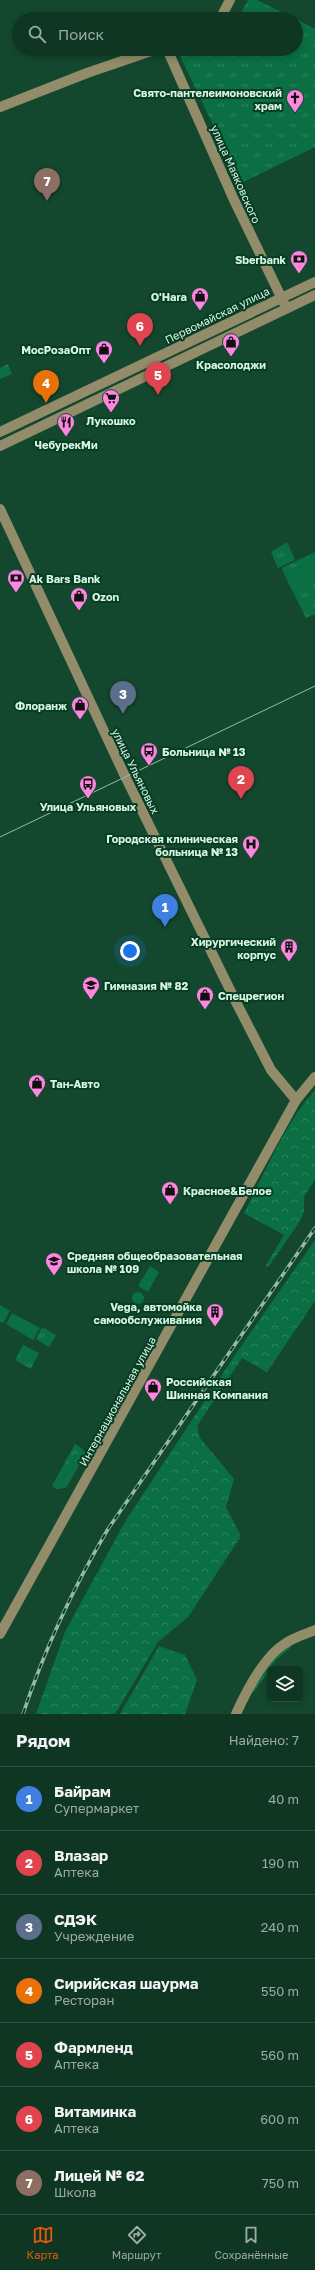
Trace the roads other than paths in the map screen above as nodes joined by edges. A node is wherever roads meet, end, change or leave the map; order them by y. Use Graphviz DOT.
graph roads {
  1 [pos="230,0"];
  2 [pos="224,12"];
  3 [pos="137,56"];
  4 [pos="169,56"];
  5 [pos="0,107"];
  6 [pos="315,282"];
  7 [pos="315,295"];
  8 [pos="281,298"];
  9 [pos="286,309"];
  10 [pos="0,432"];
  11 [pos="0,446"];
  12 [pos="0,509"];
  13 [pos="315,1077"];
  14 [pos="296,1100"];
  15 [pos="315,1630"];
  16 [pos="0,1634"];
  17 [pos="236,1714"];
  1 -- 2 [label="main road"];
  3 -- 5 [label="main road"];
  4 -- 8 [label="main road, улица Маяковского"];
  6 -- 8 [label="main road, Первомайская улица"];
  7 -- 9 [label="main road"];
  8 -- 9 [label="main road, улица Маяковского"];
  8 -- 10 [label="main road, Первомайская улица"];
  9 -- 11 [label="main road"];
  12 -- 14 [label="main road, улица Ульяновых"];
  13 -- 14 [label="main road, Интернациональная улица"];
  14 -- 16 [label="main road, Интернациональная улица"];
  15 -- 17 [label="main road"];
}
